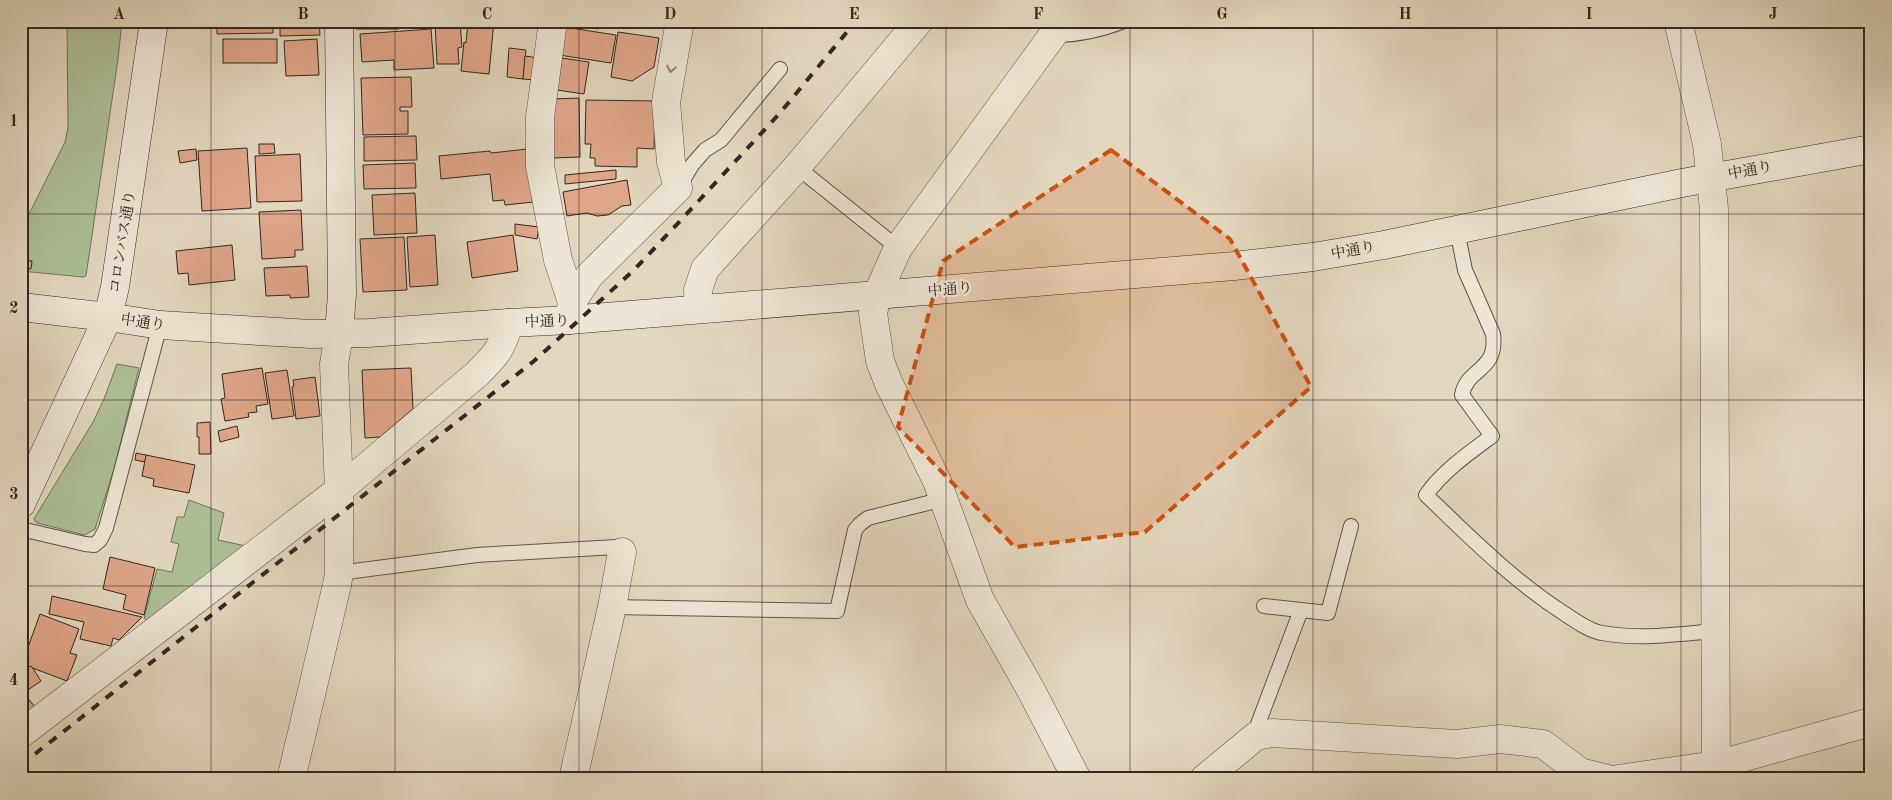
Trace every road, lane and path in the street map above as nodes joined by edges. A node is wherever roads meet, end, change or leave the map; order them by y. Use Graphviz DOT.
graph roads {
  1 [pos="154,21"];
  2 [pos="339,21"];
  3 [pos="553,21"];
  4 [pos="680,21"];
  5 [pos="918,21"];
  6 [pos="1124,21"];
  7 [pos="1678,21"];
  8 [pos="1059,28"];
  9 [pos="780,69"];
  10 [pos="1871,149"];
  11 [pos="797,167"];
  12 [pos="1711,177"];
  13 [pos="678,188"];
  14 [pos="1457,230"];
  15 [pos="898,248"];
  16 [pos="877,295"];
  17 [pos="21,307"];
  18 [pos="698,309"];
  19 [pos="570,311"];
  20 [pos="108,317"];
  21 [pos="509,322"];
  22 [pos="160,325"];
  23 [pos="339,334"];
  24 [pos="339,490"];
  25 [pos="944,499"];
  26 [pos="21,504"];
  27 [pos="1351,526"];
  28 [pos="21,529"];
  29 [pos="622,552"];
  30 [pos="339,573"];
  31 [pos="1264,606"];
  32 [pos="612,607"];
  33 [pos="1302,610"];
  34 [pos="1716,631"];
  35 [pos="1871,722"];
  36 [pos="21,734"];
  37 [pos="1256,736"];
  38 [pos="1716,772"];
  39 [pos="291,779"];
  40 [pos="573,779"];
  41 [pos="1077,779"];
  42 [pos="1204,779"];
  43 [pos="1608,779"];
  44 [pos="1618,779"];
  1 -- 20 [label="street, コロンバス通り"];
  2 -- 23 [label="street"];
  3 -- 19 [label="street"];
  4 -- 13 [label="street, one-way"];
  5 -- 11 [label="street"];
  6 -- 8 [label="lane"];
  7 -- 12 [label="street"];
  8 -- 15 [label="street"];
  9 -- 13 [label="lane"];
  10 -- 12 [label="street, 中通り"];
  11 -- 15 [label="lane"];
  11 -- 18 [label="street"];
  12 -- 14 [label="street, 中通り"];
  12 -- 34 [label="street"];
  13 -- 19 [label="street"];
  14 -- 16 [label="street, 中通り"];
  14 -- 34 [label="lane"];
  15 -- 16 [label="street"];
  16 -- 18 [label="street, 中通り"];
  16 -- 25 [label="street"];
  17 -- 20 [label="street, 中通り"];
  18 -- 19 [label="street, 中通り"];
  19 -- 21 [label="street, 中通り"];
  20 -- 22 [label="street, 中通り"];
  20 -- 26 [label="street, コロンバス通り"];
  21 -- 23 [label="street, 中通り"];
  21 -- 24 [label="street"];
  22 -- 23 [label="street, 中通り"];
  22 -- 28 [label="lane"];
  23 -- 24 [label="street"];
  24 -- 30 [label="street"];
  24 -- 36 [label="street"];
  25 -- 32 [label="lane"];
  25 -- 41 [label="street"];
  27 -- 33 [label="lane"];
  29 -- 30 [label="lane"];
  29 -- 32 [label="street"];
  30 -- 39 [label="street"];
  31 -- 33 [label="lane"];
  32 -- 40 [label="street"];
  33 -- 37 [label="lane"];
  34 -- 38 [label="street"];
  35 -- 38 [label="street"];
  37 -- 42 [label="street"];
  37 -- 43 [label="street"];
  38 -- 44 [label="street"];
}
